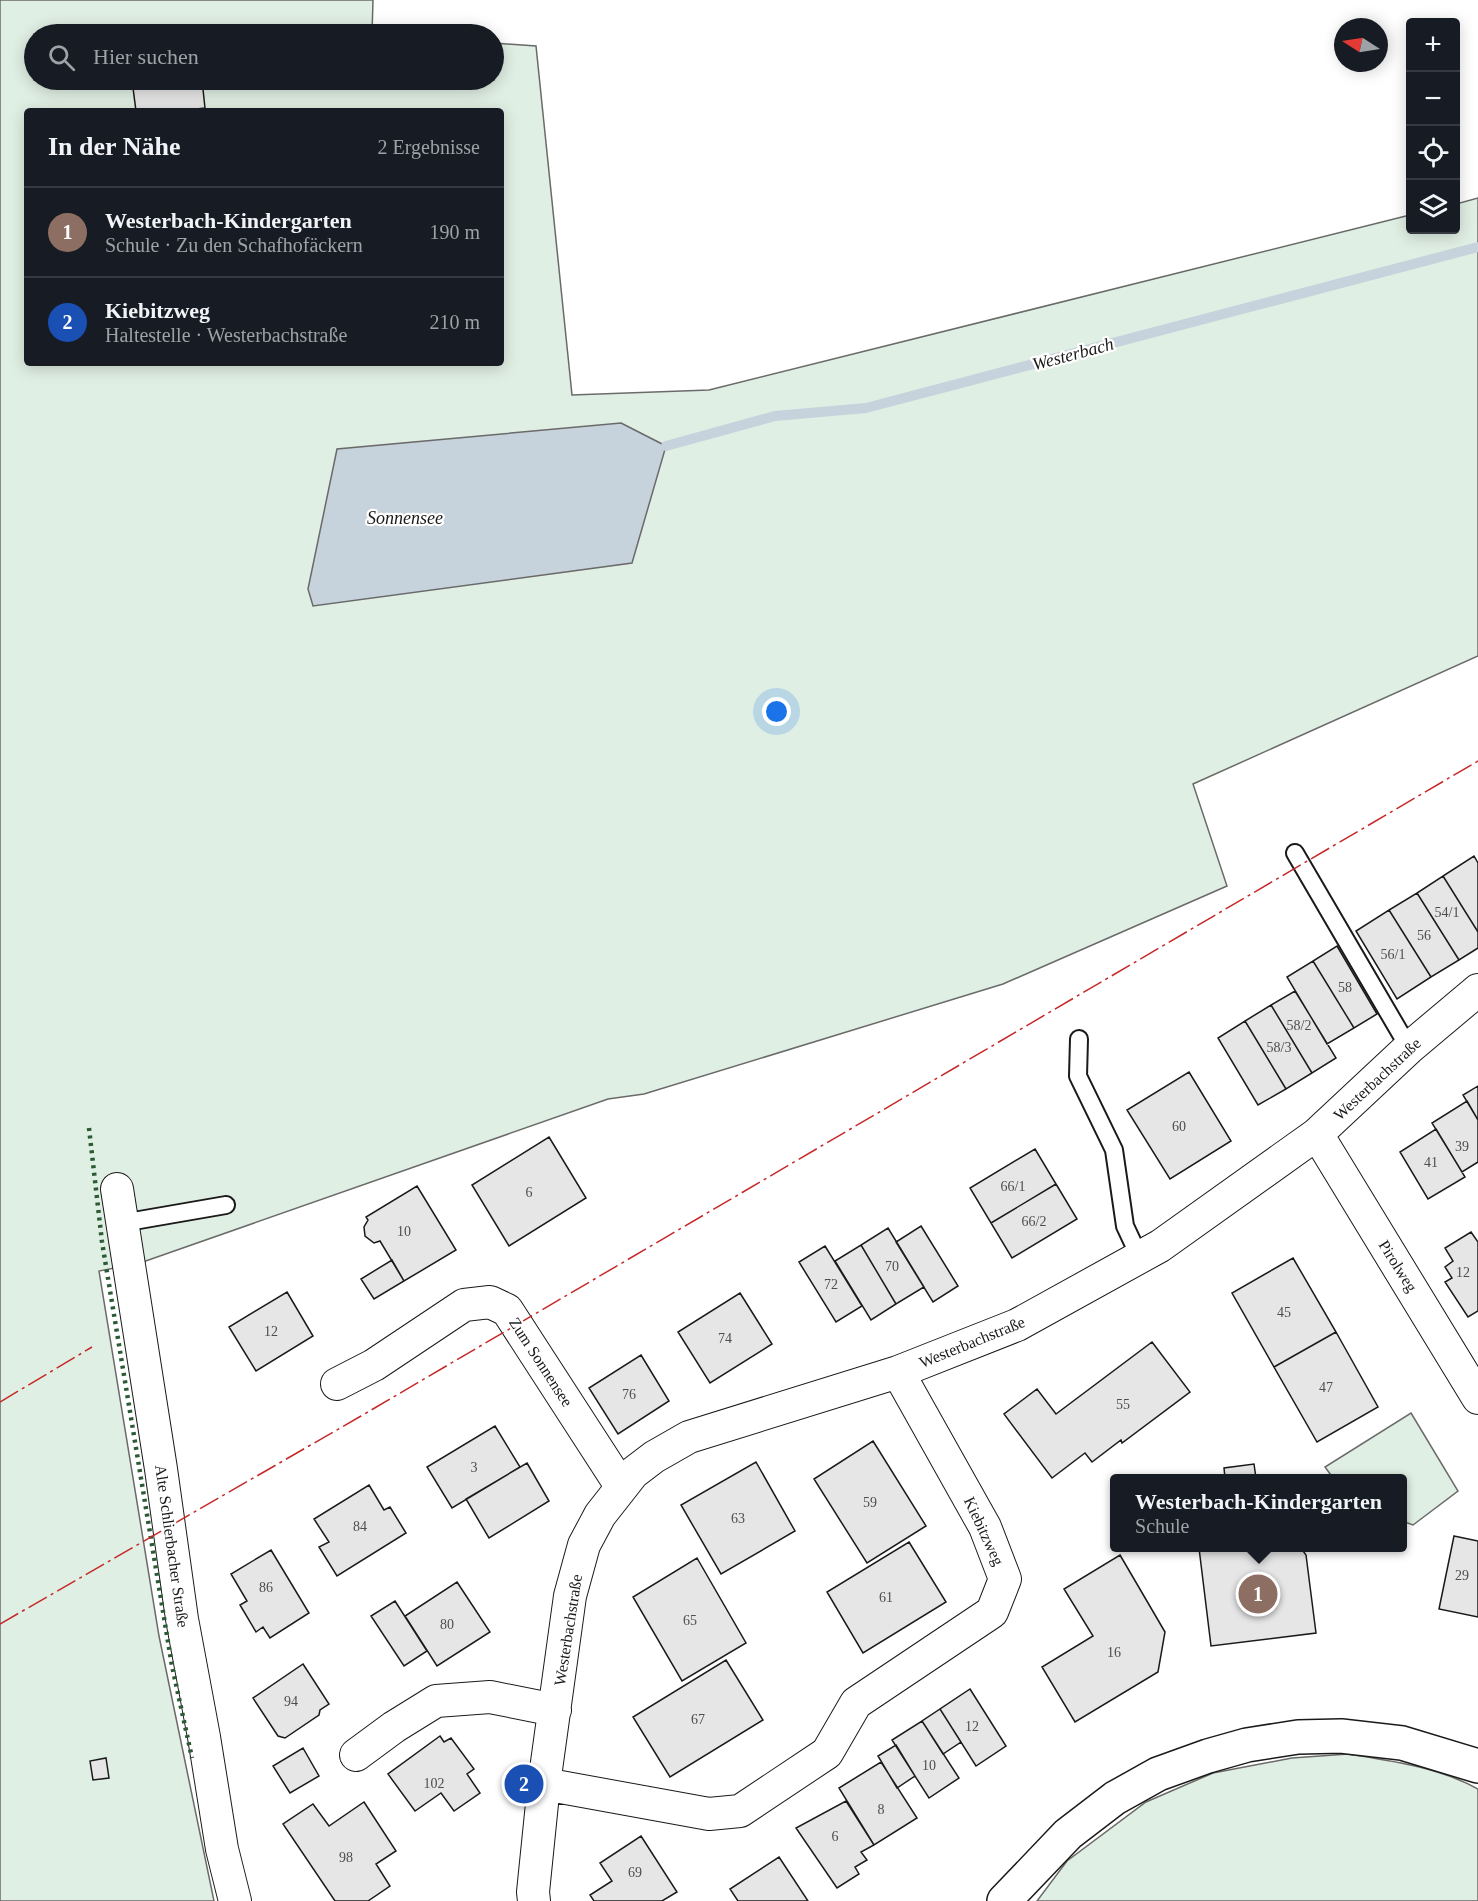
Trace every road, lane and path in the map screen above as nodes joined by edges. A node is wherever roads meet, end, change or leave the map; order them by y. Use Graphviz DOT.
graph roads {
  1 [pos="1295,853"];
  2 [pos="1478,990"];
  3 [pos="1079,1039"];
  4 [pos="1409,1048"];
  5 [pos="1317,1134"];
  6 [pos="117,1189"];
  7 [pos="226,1205"];
  8 [pos="122,1222"];
  9 [pos="1140,1258"];
  10 [pos="1469,1360"];
  11 [pos="898,1372"];
  12 [pos="337,1384"];
  13 [pos="1478,1398"];
  14 [pos="621,1486"];
  15 [pos="555,1710"];
  16 [pos="356,1755"];
  17 [pos="1478,1766"];
  18 [pos="544,1784"];
  19 [pos="235,1901"];
  20 [pos="534,1901"];
  21 [pos="1004,1901"];
  1 -- 4 [label="lane"];
  2 -- 4 [label="street, Westerbachstraße"];
  3 -- 9 [label="lane"];
  4 -- 5 [label="street, Westerbachstraße"];
  5 -- 9 [label="street, Westerbachstraße"];
  5 -- 10 [label="street, Pirolweg"];
  6 -- 8 [label="street, Alte Schlierbacher Straße"];
  7 -- 8 [label="lane"];
  8 -- 19 [label="street, Alte Schlierbacher Straße"];
  9 -- 11 [label="street, Westerbachstraße"];
  10 -- 13 [label="street, Pirolweg"];
  11 -- 14 [label="street, Westerbachstraße"];
  11 -- 18 [label="street, Kiebitzweg"];
  12 -- 14 [label="street, Zum Sonnensee"];
  14 -- 15 [label="street, Westerbachstraße"];
  15 -- 16 [label="street, Westerbachstraße"];
  15 -- 18 [label="street, Westerbachstraße"];
  17 -- 21 [label="street"];
  18 -- 20 [label="street, Westerbachstraße"];
}
